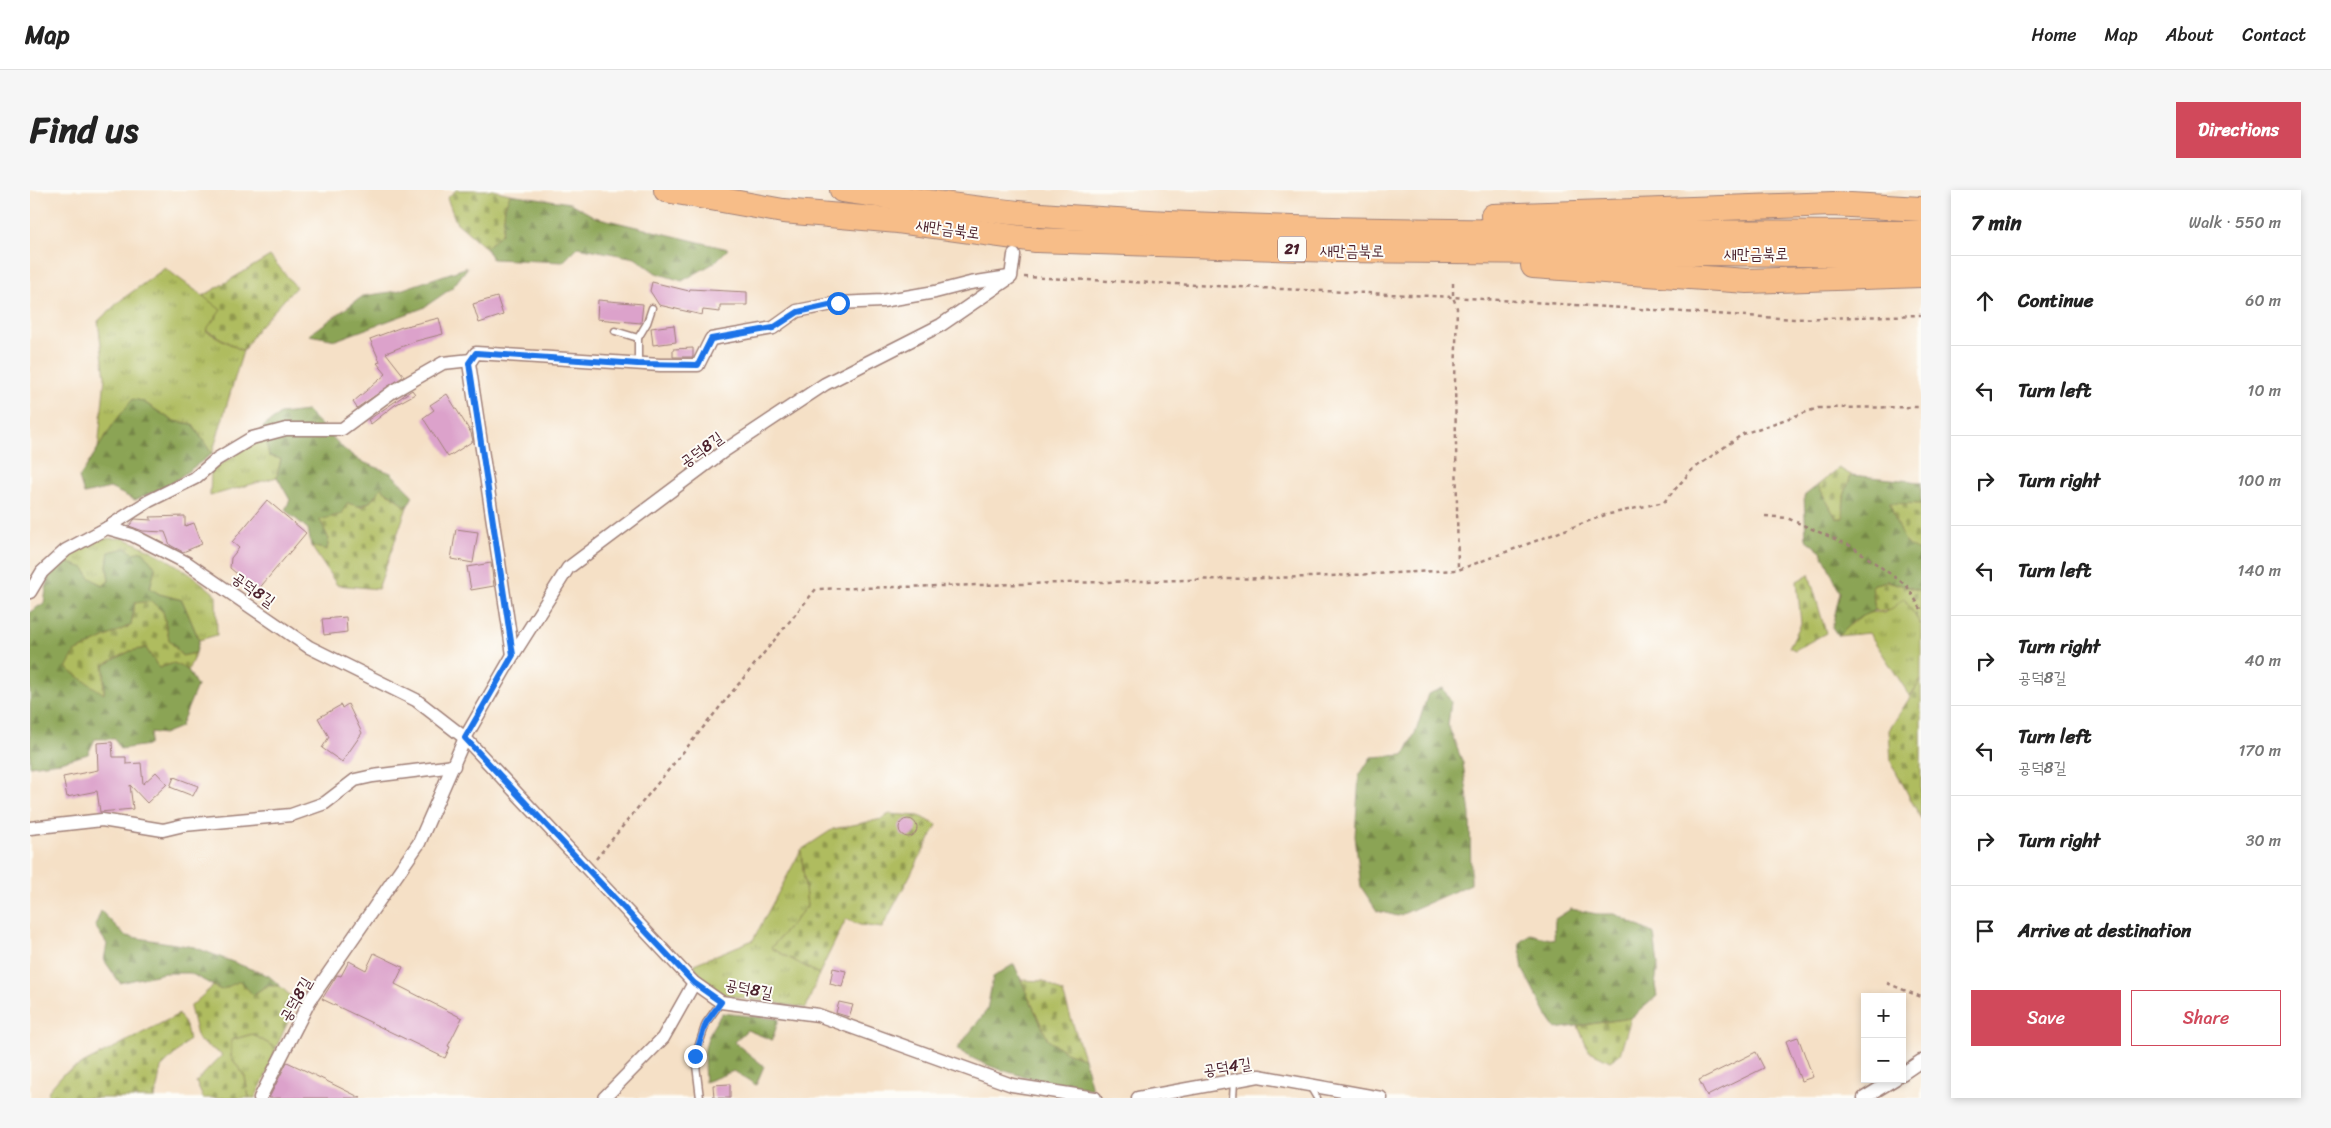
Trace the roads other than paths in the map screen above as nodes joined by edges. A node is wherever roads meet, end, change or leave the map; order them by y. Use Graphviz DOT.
graph roads {
  1 [pos="666,190"];
  2 [pos="842,190"];
  3 [pos="1921,209"];
  4 [pos="1921,233"];
  5 [pos="1335,239"];
  6 [pos="1921,254"];
  7 [pos="1014,255"];
  8 [pos="1921,275"];
  9 [pos="1011,277"];
  10 [pos="652,308"];
  11 [pos="615,331"];
  12 [pos="638,338"];
  13 [pos="471,360"];
  14 [pos="638,364"];
  15 [pos="107,528"];
  16 [pos="30,592"];
  17 [pos="513,655"];
  18 [pos="465,738"];
  19 [pos="454,766"];
  20 [pos="30,828"];
  21 [pos="694,983"];
  22 [pos="721,1002"];
  23 [pos="1921,1061"];
  24 [pos="1906,1071"];
  25 [pos="1234,1081"];
  26 [pos="1888,1083"];
  27 [pos="1310,1085"];
  28 [pos="260,1098"];
  29 [pos="604,1098"];
  30 [pos="700,1098"];
  31 [pos="1095,1098"];
  32 [pos="1138,1098"];
  33 [pos="1234,1098"];
  34 [pos="1317,1098"];
  35 [pos="1381,1098"];
  36 [pos="1864,1098"];
  1 -- 5 [label="highway, 새만금북로 / 21"];
  2 -- 5 [label="highway, 새만금북로 / 21"];
  3 -- 5 [label="highway"];
  4 -- 5 [label="highway, 새만금북로 / 21"];
  5 -- 6 [label="highway, 새만금북로 / 21"];
  5 -- 8 [label="highway"];
  7 -- 9 [label="street"];
  9 -- 14 [label="street"];
  9 -- 17 [label="street, 공덕8길"];
  10 -- 12 [label="lane"];
  11 -- 12 [label="lane"];
  12 -- 14 [label="lane"];
  13 -- 14 [label="street"];
  13 -- 15 [label="street"];
  13 -- 17 [label="street"];
  15 -- 16 [label="street"];
  15 -- 18 [label="street, 공덕8길"];
  17 -- 18 [label="street, 공덕8길"];
  18 -- 19 [label="street, 공덕8길"];
  18 -- 21 [label="street, 공덕8길"];
  19 -- 20 [label="street"];
  19 -- 28 [label="street, 공덕8길"];
  21 -- 22 [label="street, 공덕8길"];
  21 -- 29 [label="street"];
  22 -- 30 [label="lane"];
  22 -- 31 [label="street, 공덕8길"];
  23 -- 24 [label="street"];
  25 -- 27 [label="street, 공덕4길"];
  25 -- 32 [label="street, 공덕4길"];
  25 -- 33 [label="lane"];
  26 -- 36 [label="street"];
  27 -- 34 [label="lane"];
  27 -- 35 [label="street, 공덕4길"];
}
